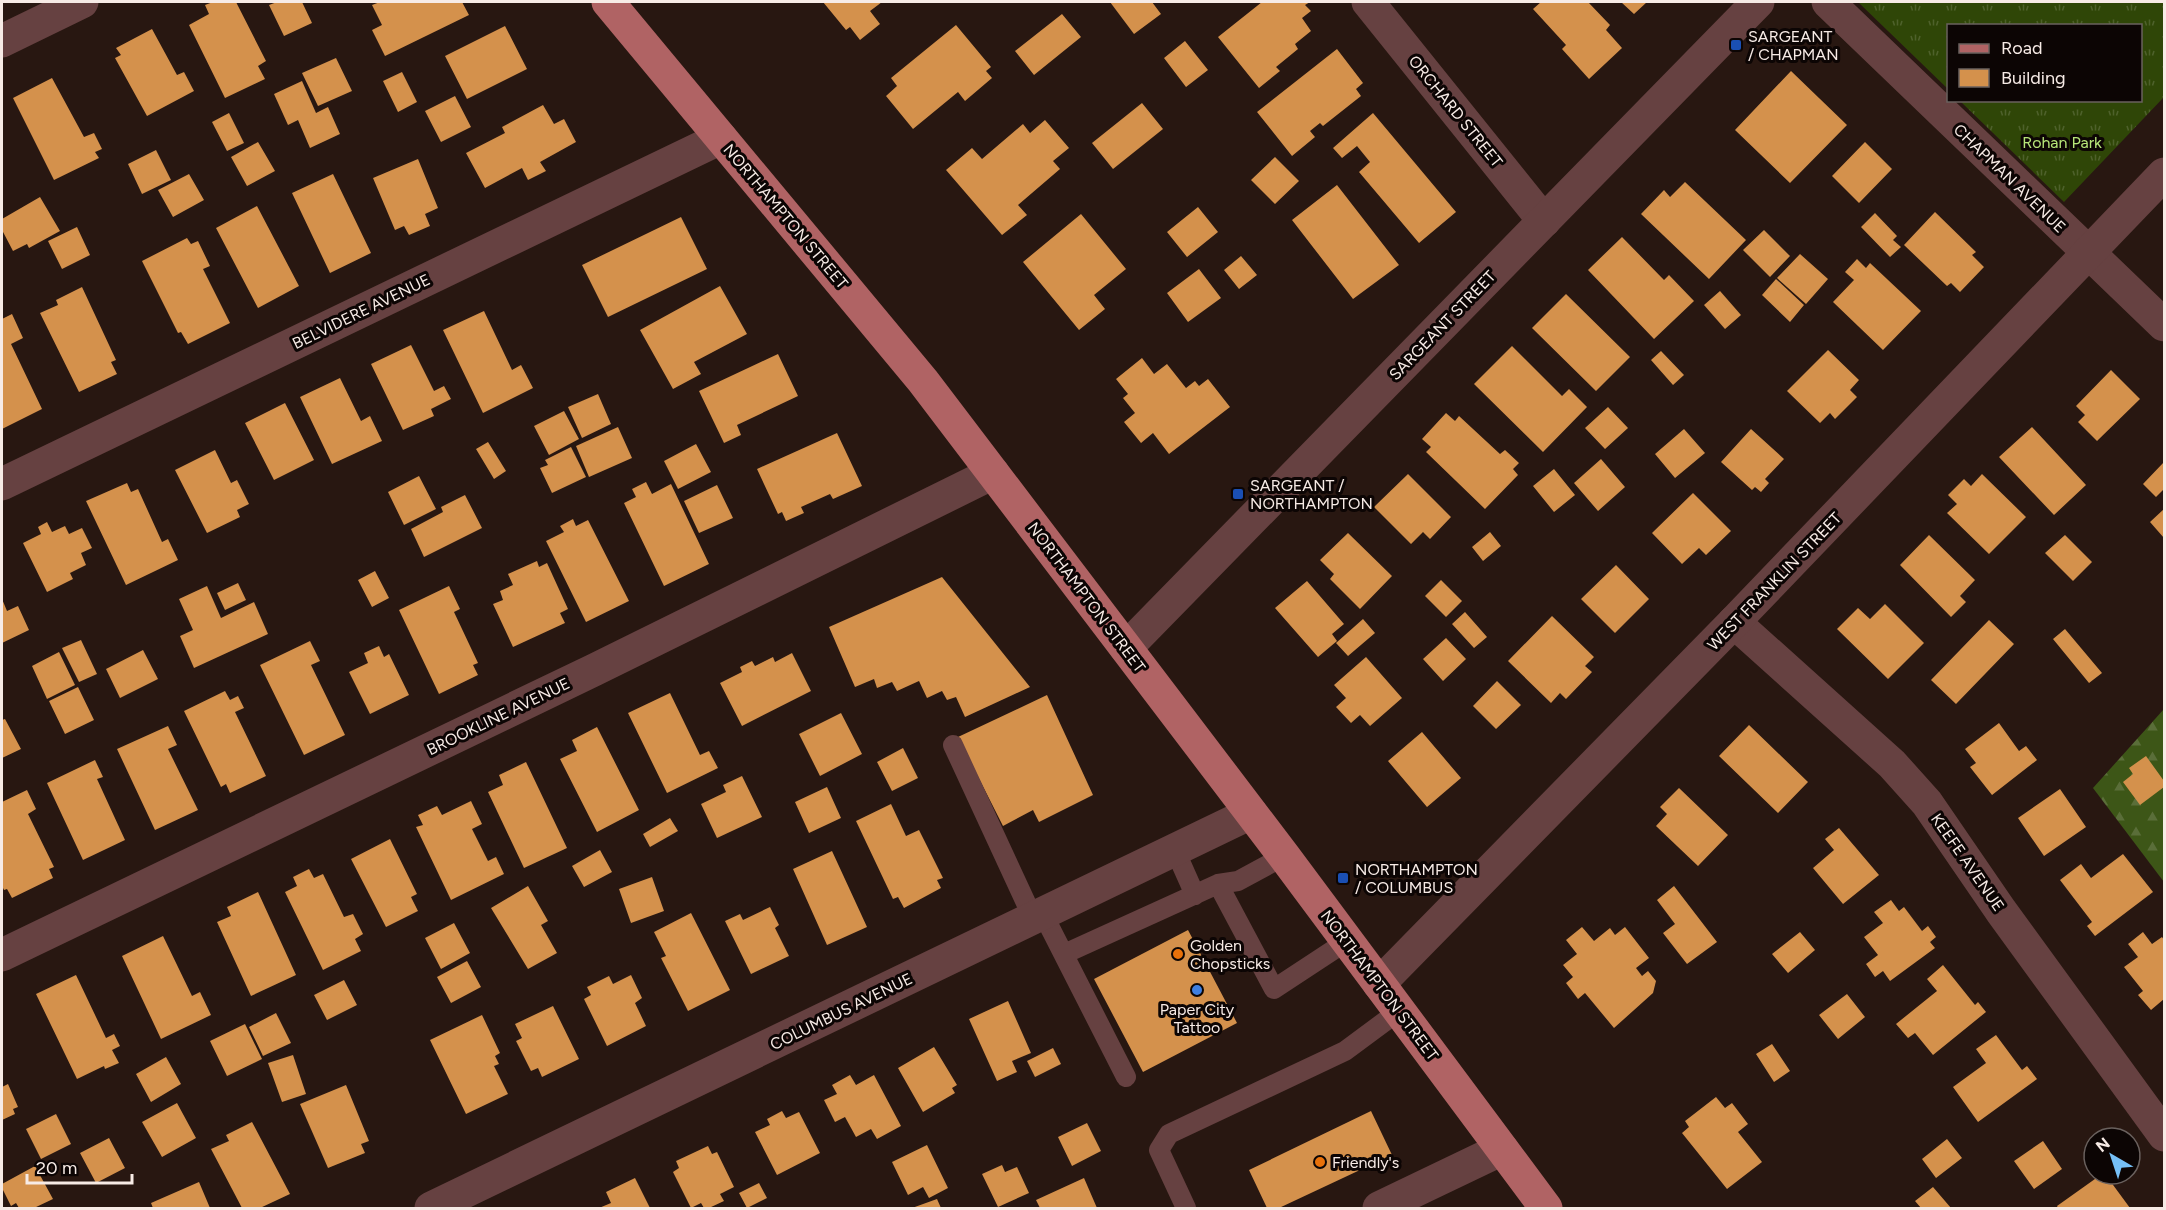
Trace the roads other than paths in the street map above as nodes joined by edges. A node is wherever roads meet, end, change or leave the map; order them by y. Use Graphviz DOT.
graph roads {
  1 [pos="82,2"];
  2 [pos="608,2"];
  3 [pos="1368,2"];
  4 [pos="1758,2"];
  5 [pos="1828,2"];
  6 [pos="2,41"];
  7 [pos="721,138"];
  8 [pos="2164,174"];
  9 [pos="1544,220"];
  10 [pos="2090,254"];
  11 [pos="2164,325"];
  12 [pos="993,473"];
  13 [pos="2,484"];
  14 [pos="1734,622"];
  15 [pos="1126,648"];
  16 [pos="952,745"];
  17 [pos="1251,813"];
  18 [pos="1175,850"];
  19 [pos="1284,856"];
  20 [pos="1218,884"];
  21 [pos="1195,894"];
  22 [pos="1038,916"];
  23 [pos="1347,940"];
  24 [pos="1064,954"];
  25 [pos="2,955"];
  26 [pos="1379,984"];
  27 [pos="1399,1011"];
  28 [pos="1126,1077"];
  29 [pos="2164,1135"];
  30 [pos="1502,1149"];
  31 [pos="431,1209"];
  32 [pos="1186,1209"];
  33 [pos="1379,1209"];
  34 [pos="1546,1209"];
  1 -- 6 [label="street"];
  2 -- 7 [label="main road, NORTHAMPTON STREET"];
  3 -- 9 [label="street, ORCHARD STREET"];
  4 -- 9 [label="street, SARGEANT STREET"];
  5 -- 10 [label="street, CHAPMAN AVENUE"];
  7 -- 12 [label="main road, NORTHAMPTON STREET"];
  7 -- 13 [label="street, BELVIDERE AVENUE"];
  8 -- 10 [label="street, WEST FRANKLIN STREET"];
  9 -- 15 [label="street, SARGEANT STREET"];
  10 -- 11 [label="street, CHAPMAN AVENUE"];
  10 -- 14 [label="street, WEST FRANKLIN STREET"];
  12 -- 15 [label="main road, NORTHAMPTON STREET"];
  12 -- 25 [label="street, BROOKLINE AVENUE"];
  14 -- 26 [label="street, WEST FRANKLIN STREET"];
  14 -- 29 [label="street, KEEFE AVENUE"];
  15 -- 17 [label="main road, NORTHAMPTON STREET"];
  16 -- 22 [label="lane"];
  17 -- 18 [label="street, COLUMBUS AVENUE"];
  17 -- 19 [label="main road, NORTHAMPTON STREET"];
  18 -- 21 [label="lane"];
  18 -- 22 [label="street, COLUMBUS AVENUE"];
  19 -- 20 [label="lane"];
  19 -- 23 [label="main road, NORTHAMPTON STREET"];
  20 -- 21 [label="lane"];
  20 -- 23 [label="lane"];
  21 -- 24 [label="lane"];
  22 -- 24 [label="lane"];
  22 -- 31 [label="street, COLUMBUS AVENUE"];
  23 -- 26 [label="main road, NORTHAMPTON STREET"];
  24 -- 28 [label="lane"];
  26 -- 27 [label="main road, NORTHAMPTON STREET"];
  27 -- 30 [label="main road, NORTHAMPTON STREET"];
  27 -- 32 [label="lane"];
  30 -- 33 [label="street"];
  30 -- 34 [label="main road, NORTHAMPTON STREET"];
}
